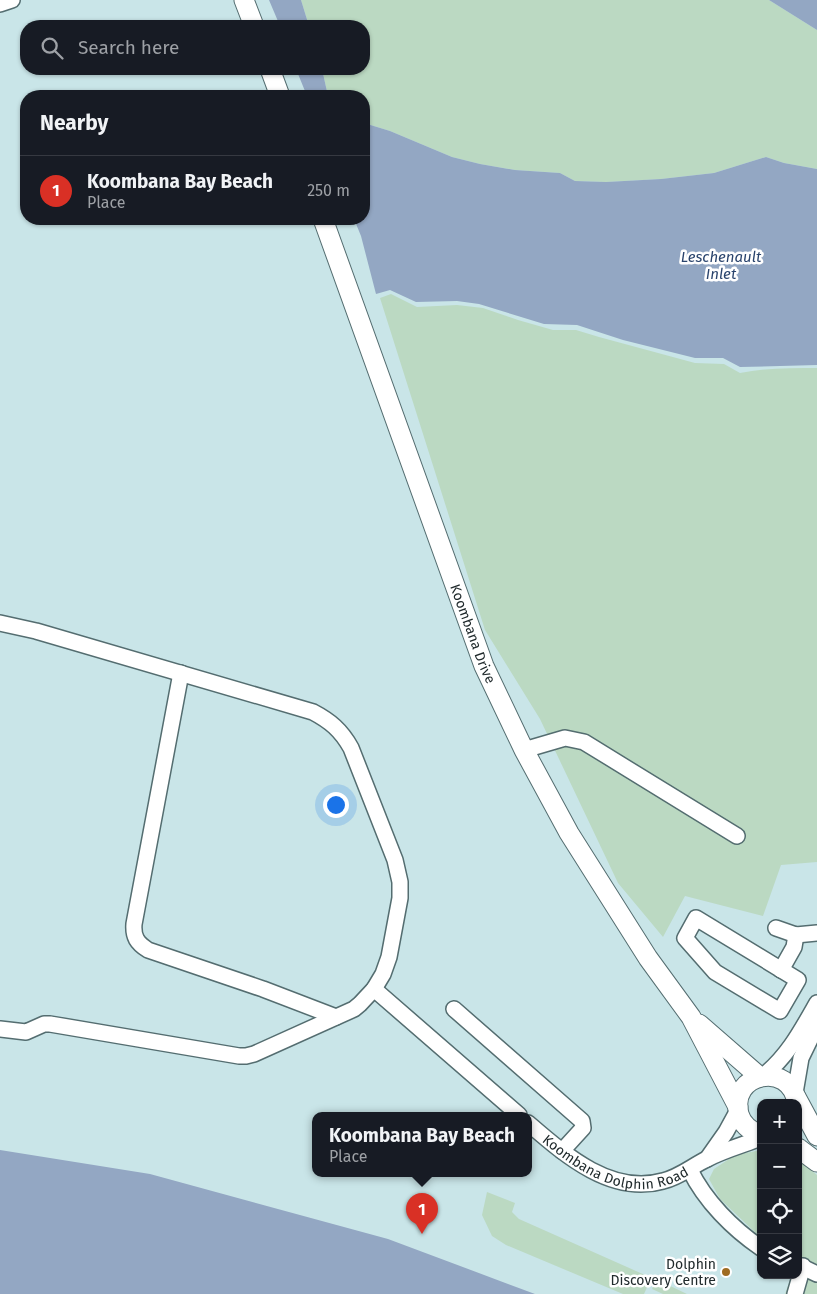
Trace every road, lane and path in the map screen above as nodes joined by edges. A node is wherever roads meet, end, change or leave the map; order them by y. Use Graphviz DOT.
graph roads {
  1 [pos="12,0"];
  2 [pos="244,0"];
  3 [pos="0,4"];
  4 [pos="252,20"];
  5 [pos="272,75"];
  6 [pos="278,90"];
  7 [pos="326,225"];
  8 [pos="0,623"];
  9 [pos="181,673"];
  10 [pos="524,750"];
  11 [pos="737,836"];
  12 [pos="776,928"];
  13 [pos="809,935"];
  14 [pos="781,970"];
  15 [pos="374,989"];
  16 [pos="817,1003"];
  17 [pos="454,1009"];
  18 [pos="336,1017"];
  19 [pos="691,1017"];
  20 [pos="817,1025"];
  21 [pos="0,1029"];
  22 [pos="817,1053"];
  23 [pos="801,1058"];
  24 [pos="761,1077"];
  25 [pos="796,1098"];
  26 [pos="738,1108"];
  27 [pos="516,1112"];
  28 [pos="532,1126"];
  29 [pos="757,1134"];
  30 [pos="817,1136"];
  31 [pos="757,1138"];
  32 [pos="562,1151"];
  33 [pos="802,1151"];
  34 [pos="707,1159"];
  35 [pos="817,1162"];
  36 [pos="690,1170"];
  37 [pos="757,1245"];
  38 [pos="802,1266"];
  39 [pos="817,1274"];
  40 [pos="798,1279"];
  41 [pos="795,1294"];
  1 -- 3 [label="street"];
  2 -- 4 [label="main road"];
  5 -- 6 [label="main road"];
  7 -- 10 [label="main road, Koombana Drive"];
  8 -- 9 [label="street"];
  9 -- 15 [label="street"];
  9 -- 18 [label="street"];
  10 -- 11 [label="street"];
  10 -- 19 [label="main road, Koombana Drive"];
  12 -- 13 [label="street"];
  13 -- 14 [label="street"];
  14 -- 14 [label="street"];
  15 -- 18 [label="street"];
  15 -- 27 [label="street"];
  16 -- 24 [label="street"];
  17 -- 32 [label="street"];
  18 -- 21 [label="street"];
  19 -- 24 [label="main road, Koombana Drive"];
  19 -- 26 [label="main road, Koombana Drive"];
  20 -- 23 [label="street"];
  22 -- 23 [label="street"];
  23 -- 25 [label="street"];
  24 -- 25 [label="main road"];
  24 -- 26 [label="main road"];
  25 -- 30 [label="main road"];
  26 -- 29 [label="main road, Koombana Drive"];
  26 -- 34 [label="street, Koombana Dolphin Road"];
  28 -- 32 [label="street, Koombana Dolphin Road"];
  31 -- 34 [label="street, Koombana Dolphin Road"];
  32 -- 36 [label="street, Koombana Dolphin Road"];
  33 -- 35 [label="main road"];
  34 -- 36 [label="street, Koombana Dolphin Road"];
  36 -- 37 [label="street"];
  38 -- 39 [label="street"];
  40 -- 41 [label="street"];
}
